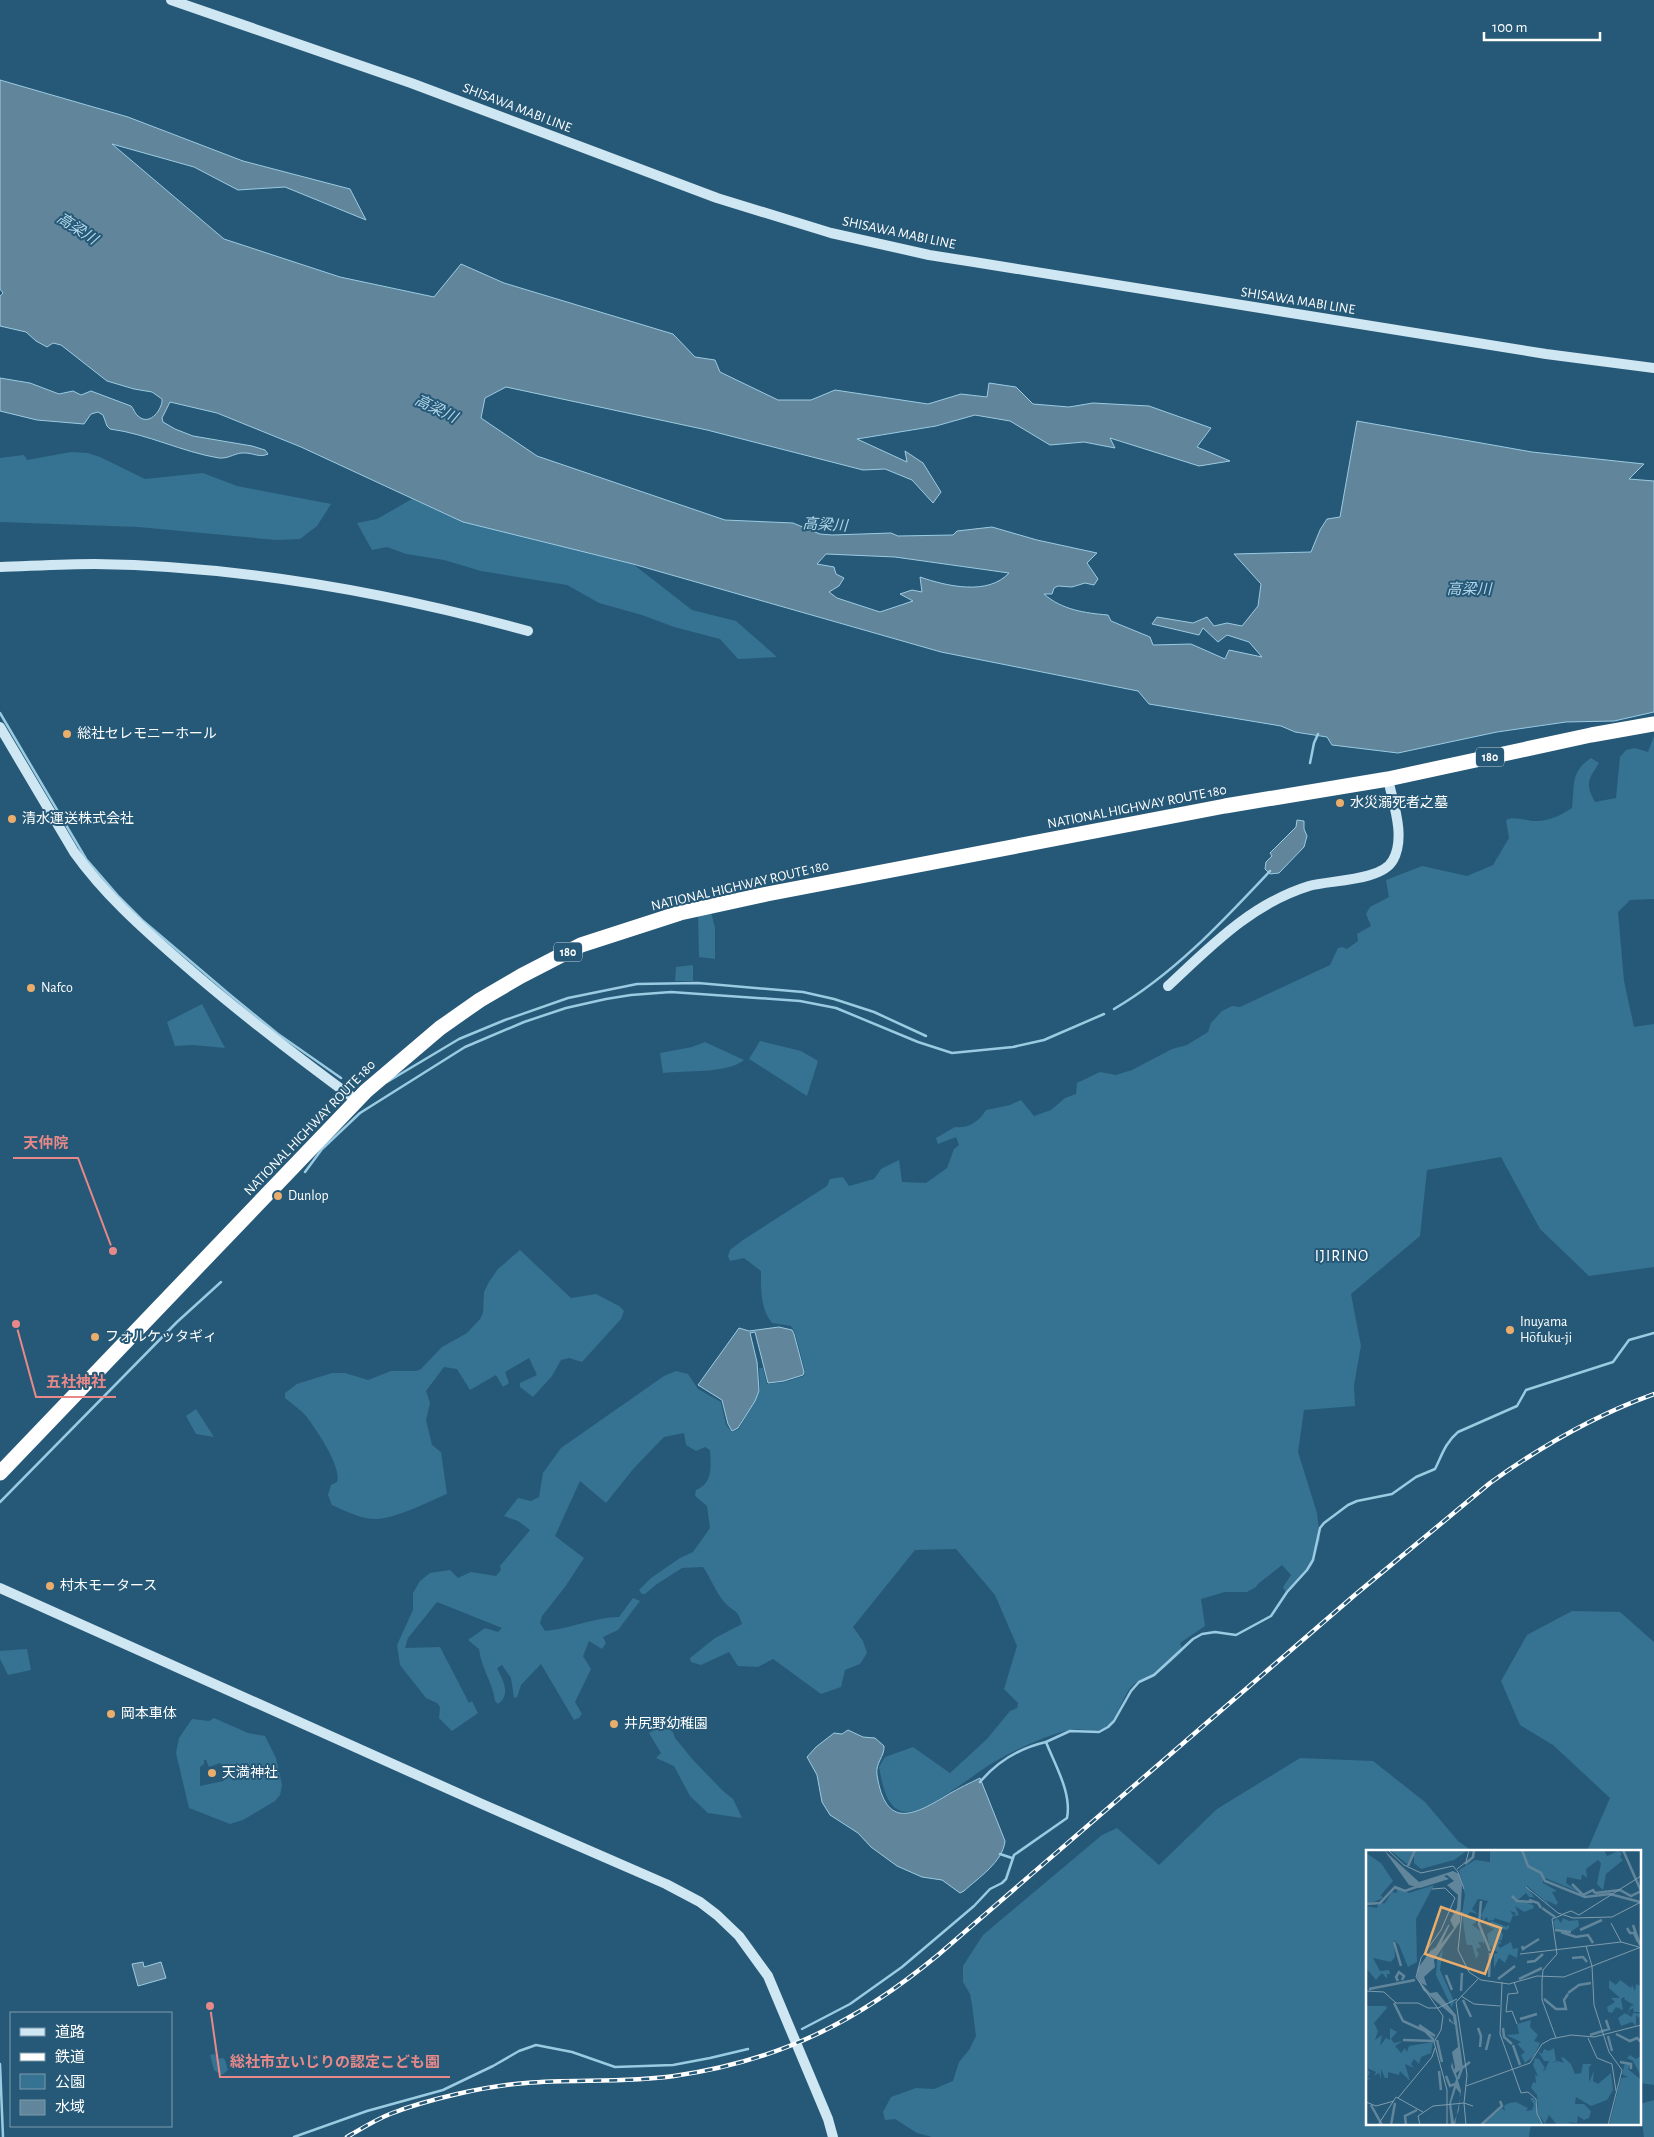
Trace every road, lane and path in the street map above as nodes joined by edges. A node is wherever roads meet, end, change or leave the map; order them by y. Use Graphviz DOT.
graph roads {
  1 [pos="171,0"];
  2 [pos="1654,368"];
  3 [pos="0,567"];
  4 [pos="528,631"];
  5 [pos="1654,724"];
  6 [pos="0,727"];
  7 [pos="1388,779"];
  8 [pos="1168,986"];
  9 [pos="356,1100"];
  10 [pos="0,1473"];
  11 [pos="0,1588"];
  12 [pos="833,2137"];
  1 -- 2 [label="street, SHISAWA MABI LINE"];
  3 -- 4 [label="street"];
  5 -- 7 [label="highway, NATIONAL HIGHWAY ROUTE 180 / 180"];
  6 -- 9 [label="street"];
  7 -- 8 [label="street"];
  7 -- 9 [label="highway, NATIONAL HIGHWAY ROUTE 180 / 180"];
  9 -- 10 [label="highway, NATIONAL HIGHWAY ROUTE 180 / 180"];
  11 -- 12 [label="street"];
}
